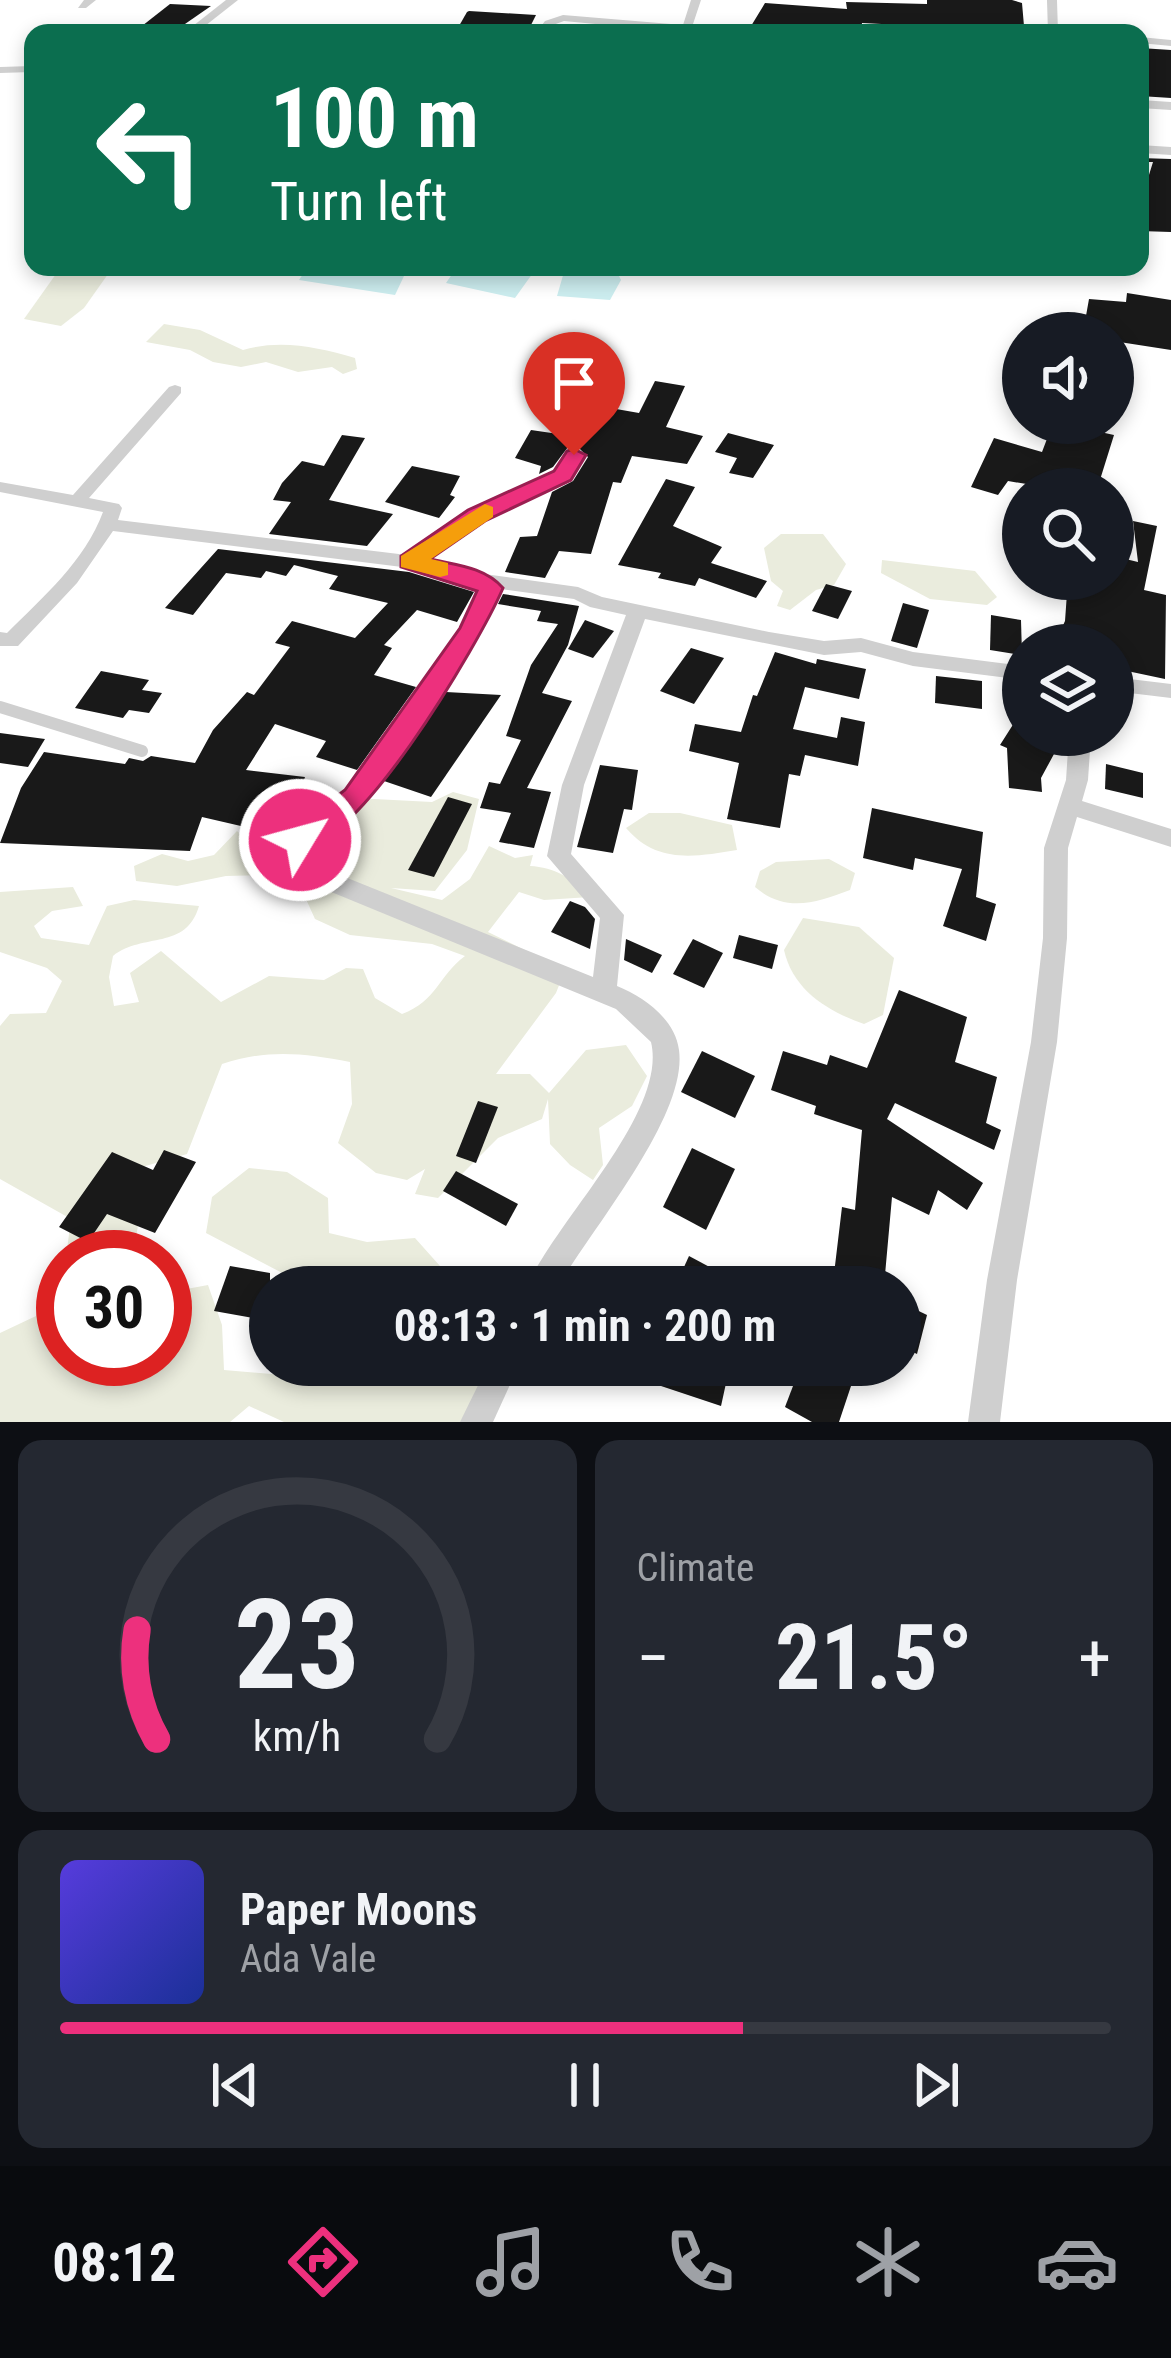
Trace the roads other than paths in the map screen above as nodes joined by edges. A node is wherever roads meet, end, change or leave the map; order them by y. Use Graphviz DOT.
graph roads {
  1 [pos="233,0"];
  2 [pos="200,24"];
  3 [pos="549,24"];
  4 [pos="619,24"];
  5 [pos="175,390"];
  6 [pos="574,455"];
  7 [pos="0,488"];
  8 [pos="77,501"];
  9 [pos="109,525"];
  10 [pos="410,562"];
  11 [pos="477,578"];
  12 [pos="638,610"];
  13 [pos="0,639"];
  14 [pos="1002,670"];
  15 [pos="1134,687"];
  16 [pos="1171,691"];
  17 [pos="0,707"];
  18 [pos="142,751"];
  19 [pos="1079,756"];
  20 [pos="1068,805"];
  21 [pos="1171,838"];
  22 [pos="604,992"];
  23 [pos="555,1266"];
  24 [pos="494,1386"];
  25 [pos="476,1422"];
  26 [pos="984,1422"];
  1 -- 2 [label="street"];
  3 -- 4 [label="street"];
  5 -- 8 [label="street"];
  6 -- 10 [label="street"];
  7 -- 8 [label="street"];
  8 -- 9 [label="street"];
  9 -- 10 [label="street"];
  9 -- 13 [label="street"];
  10 -- 11 [label="street"];
  11 -- 12 [label="street"];
  11 -- 22 [label="street"];
  12 -- 14 [label="street"];
  12 -- 22 [label="street"];
  15 -- 16 [label="street"];
  17 -- 18 [label="lane"];
  19 -- 20 [label="street"];
  20 -- 21 [label="street"];
  20 -- 26 [label="street"];
  22 -- 23 [label="street"];
  24 -- 25 [label="street"];
}
